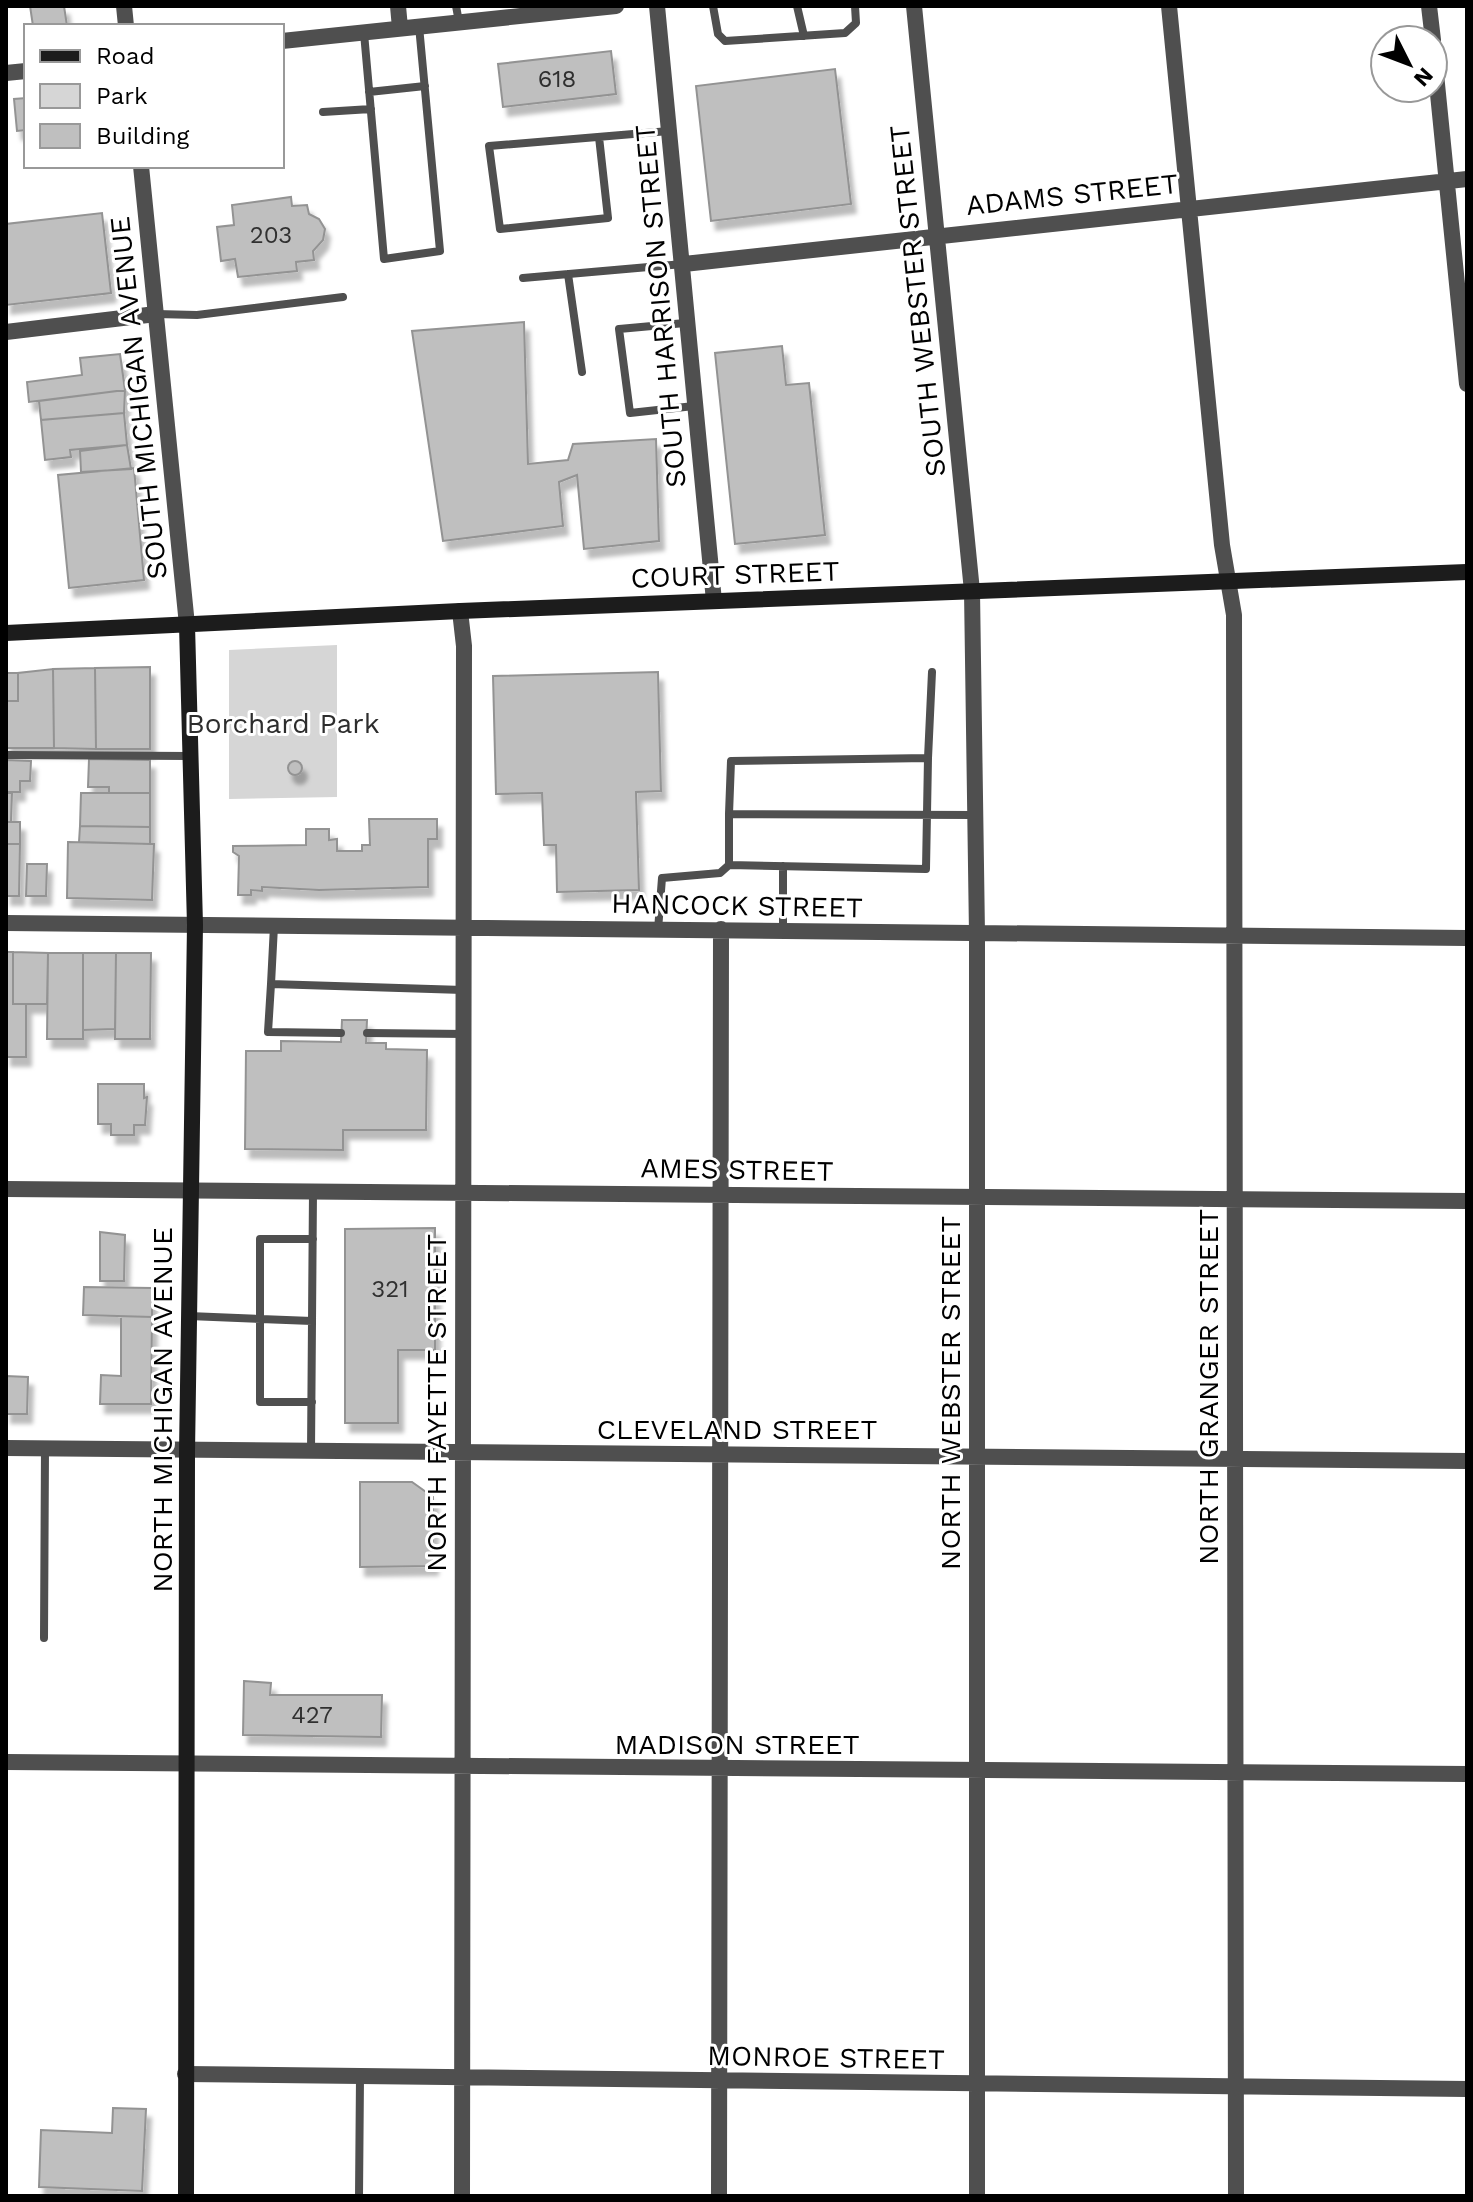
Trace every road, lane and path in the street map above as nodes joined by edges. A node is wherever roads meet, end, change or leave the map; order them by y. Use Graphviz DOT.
graph roads {
  1 [pos="398,6"];
  2 [pos="616,6"];
  3 [pos="657,6"];
  4 [pos="713,6"];
  5 [pos="797,6"];
  6 [pos="855,6"];
  7 [pos="914,6"];
  8 [pos="1169,6"];
  9 [pos="556,9"];
  10 [pos="458,14"];
  11 [pos="419,25"];
  12 [pos="400,28"];
  13 [pos="364,32"];
  14 [pos="804,36"];
  15 [pos="284,41"];
  16 [pos="425,86"];
  17 [pos="369,92"];
  18 [pos="1439,104"];
  19 [pos="371,109"];
  20 [pos="323,112"];
  21 [pos="670,131"];
  22 [pos="599,137"];
  23 [pos="141,168"];
  24 [pos="1467,179"];
  25 [pos="1446,182"];
  26 [pos="1190,208"];
  27 [pos="935,235"];
  28 [pos="684,264"];
  29 [pos="568,274"];
  30 [pos="523,278"];
  31 [pos="343,297"];
  32 [pos="156,314"];
  33 [pos="685,323"];
  34 [pos="6,332"];
  35 [pos="582,372"];
  36 [pos="1467,384"];
  37 [pos="694,406"];
  38 [pos="1467,572"];
  39 [pos="1226,580"];
  40 [pos="972,591"];
  41 [pos="714,601"];
  42 [pos="460,611"];
  43 [pos="187,625"];
  44 [pos="6,633"];
  45 [pos="932,672"];
  46 [pos="6,755"];
  47 [pos="190,756"];
  48 [pos="928,758"];
  49 [pos="729,814"];
  50 [pos="929,815"];
  51 [pos="976,815"];
  52 [pos="729,865"];
  53 [pos="783,866"];
  54 [pos="6,923"];
  55 [pos="274,924"];
  56 [pos="195,925"];
  57 [pos="465,928"];
  58 [pos="721,929"];
  59 [pos="658,930"];
  60 [pos="783,931"];
  61 [pos="977,934"];
  62 [pos="1234,935"];
  63 [pos="1467,938"];
  64 [pos="271,984"];
  65 [pos="464,990"];
  66 [pos="341,1033"];
  67 [pos="367,1033"];
  68 [pos="466,1034"];
  69 [pos="6,1189"];
  70 [pos="189,1190"];
  71 [pos="313,1191"];
  72 [pos="464,1192"];
  73 [pos="720,1195"];
  74 [pos="977,1197"];
  75 [pos="1234,1197"];
  76 [pos="1467,1201"];
  77 [pos="313,1239"];
  78 [pos="188,1316"];
  79 [pos="258,1319"];
  80 [pos="312,1321"];
  81 [pos="312,1402"];
  82 [pos="6,1448"];
  83 [pos="45,1448"];
  84 [pos="187,1452"];
  85 [pos="311,1453"];
  86 [pos="460,1454"];
  87 [pos="974,1455"];
  88 [pos="719,1456"];
  89 [pos="1233,1460"];
  90 [pos="1467,1461"];
  91 [pos="44,1638"];
  92 [pos="6,1762"];
  93 [pos="188,1762"];
  94 [pos="462,1767"];
  95 [pos="720,1770"];
  96 [pos="977,1772"];
  97 [pos="1235,1773"];
  98 [pos="1467,1774"];
  99 [pos="185,2074"];
  100 [pos="360,2076"];
  101 [pos="461,2078"];
  102 [pos="719,2081"];
  103 [pos="1235,2084"];
  104 [pos="979,2085"];
  105 [pos="1467,2089"];
  106 [pos="186,2196"];
  107 [pos="359,2196"];
  108 [pos="462,2196"];
  109 [pos="719,2196"];
  110 [pos="977,2196"];
  111 [pos="1236,2196"];
  1 -- 12 [label="street"];
  2 -- 9 [label="street"];
  3 -- 21 [label="street, SOUTH HARRISON STREET"];
  4 -- 14 [label="lane"];
  5 -- 14 [label="lane"];
  6 -- 14 [label="lane"];
  7 -- 27 [label="street, SOUTH WEBSTER STREET"];
  8 -- 26 [label="street, NORTH GRANGER STREET"];
  9 -- 10 [label="street"];
  10 -- 11 [label="street"];
  11 -- 12 [label="street"];
  11 -- 16 [label="lane"];
  12 -- 13 [label="street"];
  13 -- 15 [label="street"];
  13 -- 17 [label="lane"];
  16 -- 17 [label="lane"];
  16 -- 19 [label="lane"];
  17 -- 19 [label="lane"];
  18 -- 25 [label="street"];
  19 -- 20 [label="lane"];
  21 -- 22 [label="lane"];
  21 -- 28 [label="street, SOUTH HARRISON STREET"];
  22 -- 22 [label="lane"];
  23 -- 32 [label="street, SOUTH MICHIGAN AVENUE"];
  24 -- 25 [label="street, ADAMS STREET"];
  25 -- 26 [label="street, ADAMS STREET"];
  25 -- 36 [label="street"];
  26 -- 27 [label="street, ADAMS STREET"];
  26 -- 39 [label="street, NORTH GRANGER STREET"];
  27 -- 28 [label="street, ADAMS STREET"];
  27 -- 40 [label="street, SOUTH WEBSTER STREET"];
  28 -- 29 [label="lane"];
  28 -- 33 [label="street, SOUTH HARRISON STREET"];
  29 -- 30 [label="lane"];
  29 -- 35 [label="lane"];
  31 -- 32 [label="lane"];
  32 -- 34 [label="street"];
  32 -- 43 [label="street, SOUTH MICHIGAN AVENUE"];
  33 -- 37 [label="street, SOUTH HARRISON STREET"];
  33 -- 37 [label="lane"];
  37 -- 41 [label="street, SOUTH HARRISON STREET"];
  38 -- 39 [label="main road, COURT STREET"];
  39 -- 40 [label="main road, COURT STREET"];
  39 -- 62 [label="street, NORTH GRANGER STREET"];
  40 -- 41 [label="main road, COURT STREET"];
  40 -- 51 [label="street, NORTH WEBSTER STREET"];
  41 -- 42 [label="main road, COURT STREET"];
  42 -- 43 [label="main road, COURT STREET"];
  42 -- 57 [label="street, NORTH FAYETTE STREET"];
  43 -- 44 [label="main road, COURT STREET"];
  43 -- 47 [label="main road, NORTH MICHIGAN AVENUE"];
  45 -- 48 [label="lane"];
  46 -- 47 [label="lane"];
  47 -- 56 [label="main road, NORTH MICHIGAN AVENUE"];
  48 -- 49 [label="lane"];
  48 -- 50 [label="lane"];
  49 -- 50 [label="lane"];
  49 -- 52 [label="lane"];
  50 -- 51 [label="lane"];
  50 -- 53 [label="lane"];
  51 -- 61 [label="street, NORTH WEBSTER STREET"];
  52 -- 53 [label="lane"];
  52 -- 59 [label="lane"];
  53 -- 60 [label="lane"];
  54 -- 56 [label="street, HANCOCK STREET"];
  55 -- 56 [label="street, HANCOCK STREET"];
  55 -- 57 [label="street, HANCOCK STREET"];
  55 -- 64 [label="lane"];
  56 -- 70 [label="main road, NORTH MICHIGAN AVENUE"];
  57 -- 59 [label="street, HANCOCK STREET"];
  57 -- 65 [label="street, NORTH FAYETTE STREET"];
  58 -- 59 [label="street, HANCOCK STREET"];
  58 -- 60 [label="street, HANCOCK STREET"];
  58 -- 73 [label="street"];
  60 -- 61 [label="street, HANCOCK STREET"];
  61 -- 62 [label="street, HANCOCK STREET"];
  61 -- 74 [label="street, NORTH WEBSTER STREET"];
  62 -- 63 [label="street, HANCOCK STREET"];
  62 -- 75 [label="street, NORTH GRANGER STREET"];
  64 -- 65 [label="lane"];
  64 -- 66 [label="lane"];
  65 -- 68 [label="street, NORTH FAYETTE STREET"];
  67 -- 68 [label="lane"];
  68 -- 72 [label="street, NORTH FAYETTE STREET"];
  69 -- 70 [label="street, AMES STREET"];
  70 -- 71 [label="street, AMES STREET"];
  70 -- 78 [label="main road, NORTH MICHIGAN AVENUE"];
  71 -- 72 [label="street, AMES STREET"];
  71 -- 77 [label="lane"];
  72 -- 73 [label="street, AMES STREET"];
  72 -- 86 [label="street, NORTH FAYETTE STREET"];
  73 -- 74 [label="street, AMES STREET"];
  73 -- 88 [label="street"];
  74 -- 75 [label="street, AMES STREET"];
  74 -- 87 [label="street, NORTH WEBSTER STREET"];
  75 -- 76 [label="street, AMES STREET"];
  75 -- 89 [label="street, NORTH GRANGER STREET"];
  77 -- 79 [label="lane"];
  77 -- 80 [label="lane"];
  78 -- 79 [label="lane"];
  78 -- 84 [label="main road, NORTH MICHIGAN AVENUE"];
  79 -- 80 [label="lane"];
  79 -- 81 [label="lane"];
  80 -- 81 [label="lane"];
  81 -- 85 [label="lane"];
  82 -- 83 [label="street, CLEVELAND STREET"];
  83 -- 84 [label="street, CLEVELAND STREET"];
  83 -- 91 [label="lane"];
  84 -- 85 [label="street, CLEVELAND STREET"];
  84 -- 93 [label="main road, NORTH MICHIGAN AVENUE"];
  85 -- 86 [label="street, CLEVELAND STREET"];
  86 -- 88 [label="street, CLEVELAND STREET"];
  86 -- 94 [label="street, NORTH FAYETTE STREET"];
  87 -- 88 [label="street, CLEVELAND STREET"];
  87 -- 89 [label="street, CLEVELAND STREET"];
  87 -- 96 [label="street, NORTH WEBSTER STREET"];
  88 -- 95 [label="street"];
  89 -- 90 [label="street, CLEVELAND STREET"];
  89 -- 97 [label="street, NORTH GRANGER STREET"];
  92 -- 93 [label="street, MADISON STREET"];
  93 -- 94 [label="street, MADISON STREET"];
  93 -- 99 [label="main road, NORTH MICHIGAN AVENUE"];
  94 -- 95 [label="street, MADISON STREET"];
  94 -- 101 [label="street, NORTH FAYETTE STREET"];
  95 -- 96 [label="street, MADISON STREET"];
  95 -- 102 [label="street"];
  96 -- 97 [label="street, MADISON STREET"];
  96 -- 104 [label="street, NORTH WEBSTER STREET"];
  97 -- 98 [label="street, MADISON STREET"];
  97 -- 103 [label="street, NORTH GRANGER STREET"];
  99 -- 100 [label="street, MONROE STREET"];
  99 -- 106 [label="main road, NORTH MICHIGAN AVENUE"];
  100 -- 101 [label="street, MONROE STREET"];
  100 -- 107 [label="lane"];
  101 -- 102 [label="street, MONROE STREET"];
  101 -- 108 [label="street, NORTH FAYETTE STREET"];
  102 -- 104 [label="street, MONROE STREET"];
  102 -- 109 [label="street"];
  103 -- 104 [label="street, MONROE STREET"];
  103 -- 105 [label="street, MONROE STREET"];
  103 -- 111 [label="street, NORTH GRANGER STREET"];
  104 -- 110 [label="street, NORTH WEBSTER STREET"];
}
